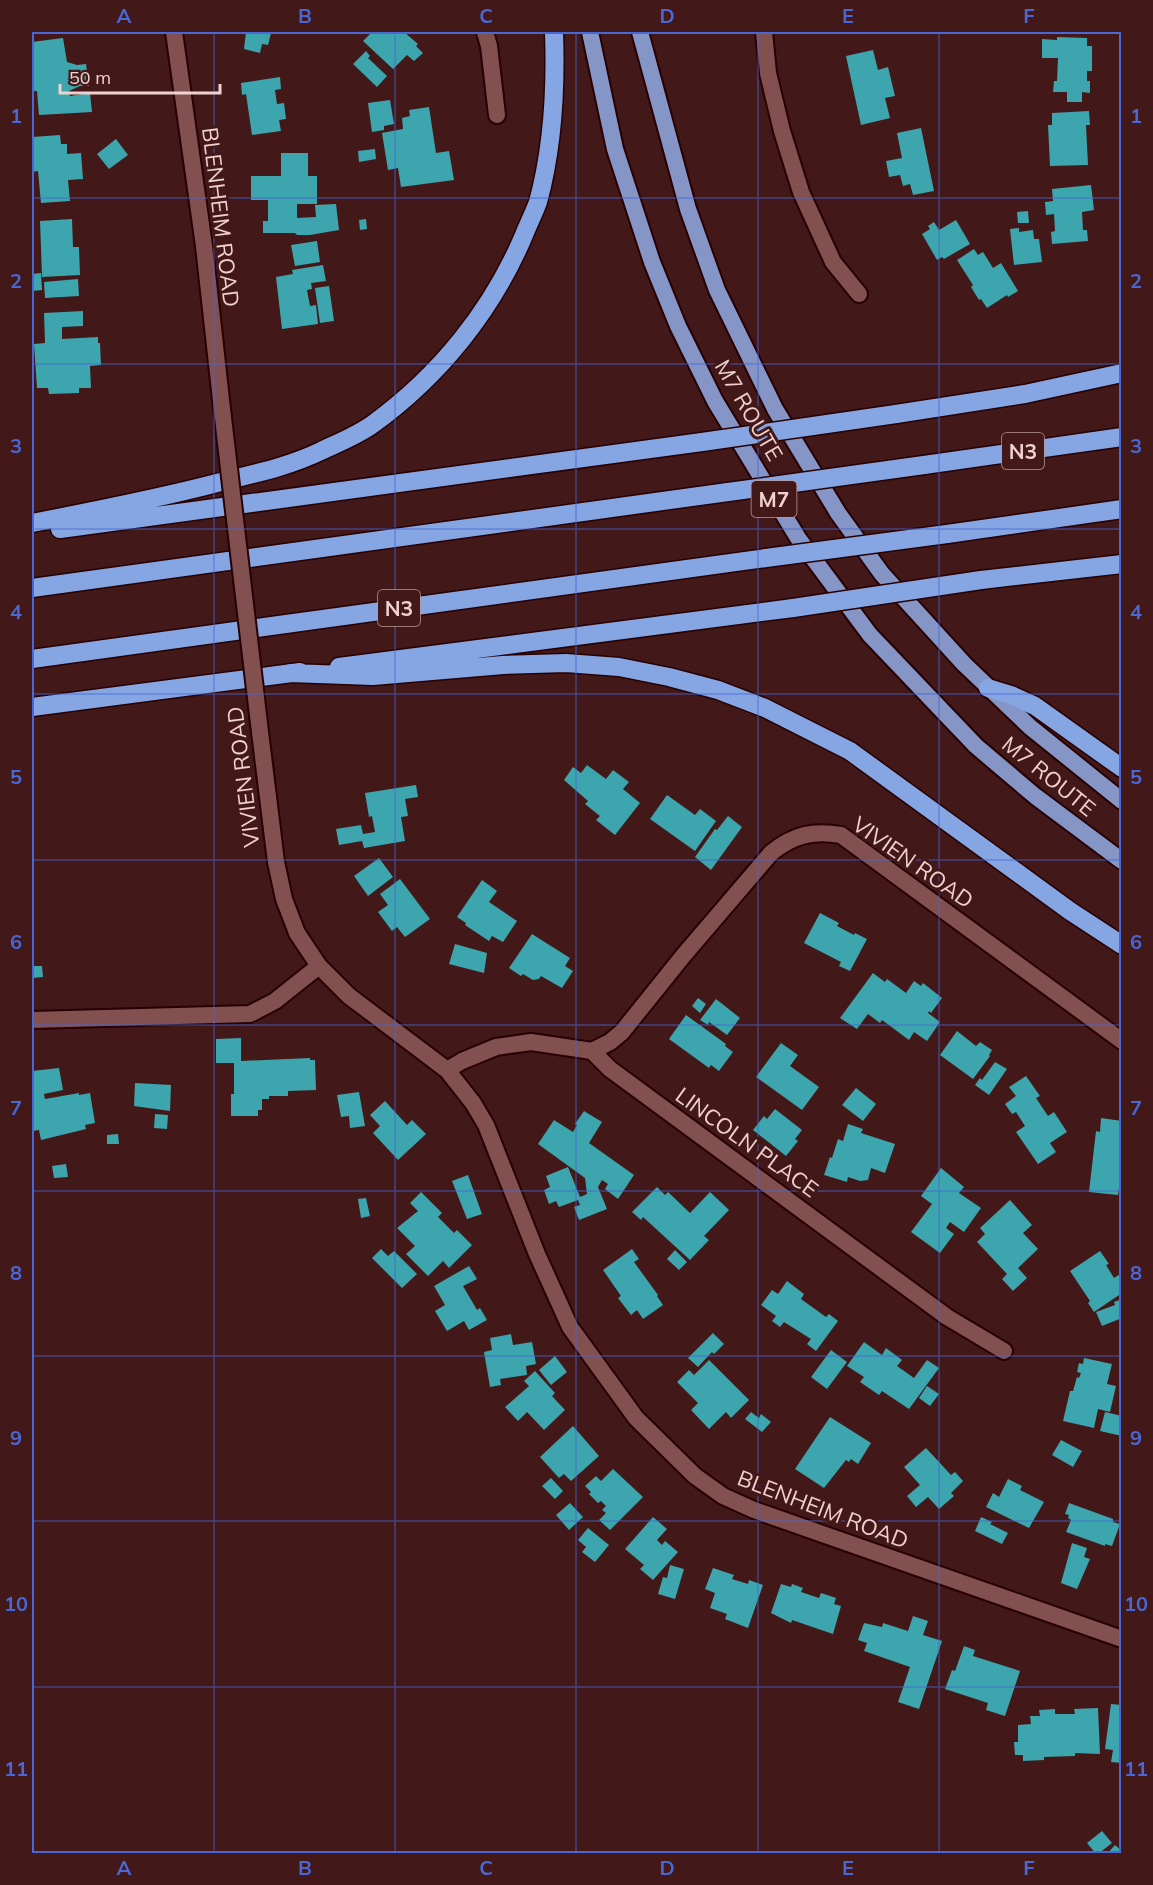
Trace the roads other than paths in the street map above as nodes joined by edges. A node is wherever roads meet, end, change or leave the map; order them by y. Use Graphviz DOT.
graph roads {
  1 [pos="174,32"];
  2 [pos="485,32"];
  3 [pos="554,32"];
  4 [pos="590,32"];
  5 [pos="640,32"];
  6 [pos="764,32"];
  7 [pos="497,115"];
  8 [pos="859,294"];
  9 [pos="1122,373"];
  10 [pos="222,409"];
  11 [pos="1122,437"];
  12 [pos="1122,509"];
  13 [pos="32,524"];
  14 [pos="32,533"];
  15 [pos="1122,564"];
  16 [pos="32,588"];
  17 [pos="32,659"];
  18 [pos="291,673"];
  19 [pos="988,688"];
  20 [pos="32,707"];
  21 [pos="1122,768"];
  22 [pos="1122,801"];
  23 [pos="1122,861"];
  24 [pos="1122,945"];
  25 [pos="319,966"];
  26 [pos="32,1020"];
  27 [pos="1122,1041"];
  28 [pos="592,1051"];
  29 [pos="447,1070"];
  30 [pos="1004,1351"];
  31 [pos="1122,1639"];
  1 -- 10 [label="street, BLENHEIM ROAD"];
  2 -- 7 [label="street"];
  3 -- 13 [label="highway"];
  4 -- 23 [label="highway, M7 ROUTE / M7"];
  5 -- 19 [label="highway, M7 ROUTE / M7"];
  6 -- 8 [label="street"];
  9 -- 14 [label="highway, bridge"];
  10 -- 25 [label="street, VIVIEN ROAD, bridge"];
  11 -- 16 [label="highway, N3, bridge"];
  12 -- 17 [label="highway, N3, bridge"];
  15 -- 18 [label="highway, bridge"];
  18 -- 20 [label="highway"];
  18 -- 24 [label="highway"];
  19 -- 21 [label="highway"];
  19 -- 22 [label="highway, M7 ROUTE / M7"];
  25 -- 26 [label="street"];
  25 -- 29 [label="street, VIVIEN ROAD"];
  27 -- 28 [label="street, VIVIEN ROAD"];
  28 -- 29 [label="street"];
  28 -- 30 [label="street, LINCOLN PLACE"];
  29 -- 31 [label="street, BLENHEIM ROAD"];
}
